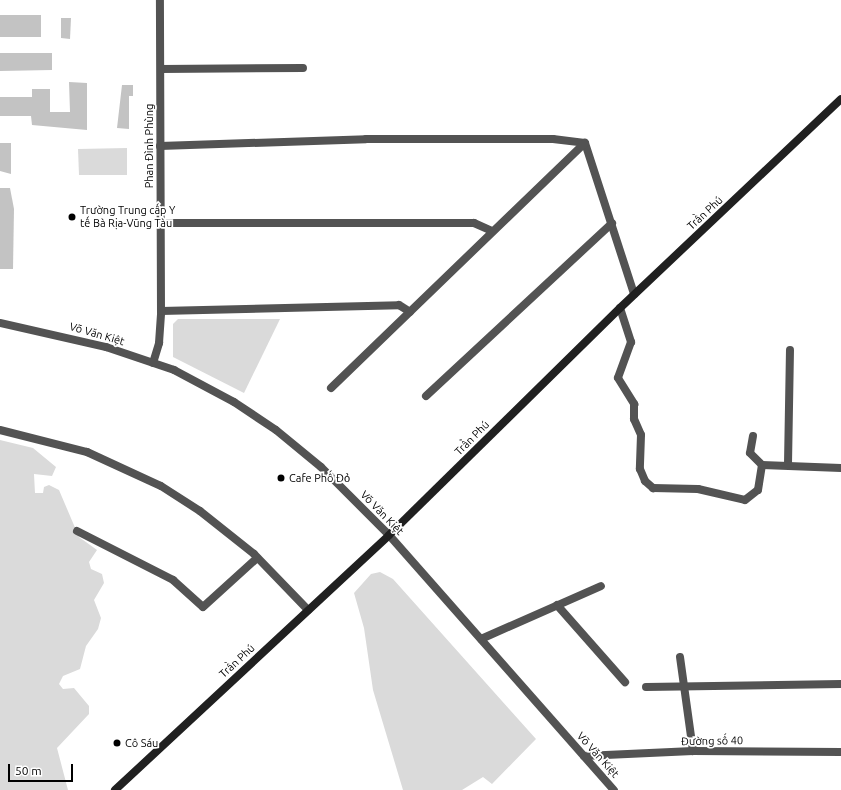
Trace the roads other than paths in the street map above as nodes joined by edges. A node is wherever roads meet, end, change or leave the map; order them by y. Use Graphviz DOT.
graph roads {
  1 [pos="160,0"];
  2 [pos="303,68"];
  3 [pos="161,69"];
  4 [pos="841,99"];
  5 [pos="585,143"];
  6 [pos="160,146"];
  7 [pos="161,223"];
  8 [pos="612,223"];
  9 [pos="492,231"];
  10 [pos="634,294"];
  11 [pos="620,308"];
  12 [pos="161,311"];
  13 [pos="410,312"];
  14 [pos="0,323"];
  15 [pos="790,350"];
  16 [pos="153,363"];
  17 [pos="331,388"];
  18 [pos="426,396"];
  19 [pos="0,430"];
  20 [pos="753,436"];
  21 [pos="788,464"];
  22 [pos="762,465"];
  23 [pos="841,468"];
  24 [pos="77,531"];
  25 [pos="389,535"];
  26 [pos="257,558"];
  27 [pos="601,586"];
  28 [pos="557,605"];
  29 [pos="308,610"];
  30 [pos="481,639"];
  31 [pos="680,657"];
  32 [pos="626,682"];
  33 [pos="683,684"];
  34 [pos="841,684"];
  35 [pos="646,687"];
  36 [pos="693,751"];
  37 [pos="841,752"];
  38 [pos="584,756"];
  39 [pos="115,790"];
  40 [pos="614,790"];
  1 -- 3 [label="street, Phan Đình Phùng"];
  2 -- 3 [label="street"];
  3 -- 6 [label="street, Phan Đình Phùng"];
  4 -- 10 [label="main road, Trần Phú"];
  5 -- 6 [label="street"];
  5 -- 8 [label="street"];
  5 -- 9 [label="street"];
  6 -- 7 [label="street, Phan Đình Phùng"];
  7 -- 9 [label="street"];
  7 -- 12 [label="street, Phan Đình Phùng"];
  8 -- 10 [label="street"];
  8 -- 18 [label="street"];
  9 -- 13 [label="street"];
  10 -- 11 [label="main road, Trần Phú"];
  11 -- 22 [label="street"];
  11 -- 25 [label="main road, Trần Phú"];
  12 -- 13 [label="street"];
  12 -- 16 [label="street, Phan Đình Phùng"];
  13 -- 17 [label="street"];
  14 -- 16 [label="street, Võ Văn Kiệt"];
  15 -- 21 [label="street"];
  16 -- 25 [label="street, Võ Văn Kiệt"];
  19 -- 26 [label="street"];
  20 -- 22 [label="street"];
  21 -- 22 [label="street"];
  21 -- 23 [label="street"];
  24 -- 26 [label="street"];
  25 -- 29 [label="main road, Trần Phú"];
  25 -- 30 [label="street, Võ Văn Kiệt"];
  26 -- 29 [label="street"];
  27 -- 28 [label="street"];
  28 -- 30 [label="street"];
  28 -- 32 [label="street"];
  29 -- 39 [label="main road, Trần Phú"];
  30 -- 38 [label="street, Võ Văn Kiệt"];
  31 -- 33 [label="street"];
  33 -- 34 [label="street"];
  33 -- 35 [label="street"];
  33 -- 36 [label="street"];
  36 -- 37 [label="street, Đường số 40"];
  36 -- 38 [label="street, Đường số 40"];
  38 -- 40 [label="street, Võ Văn Kiệt"];
}
